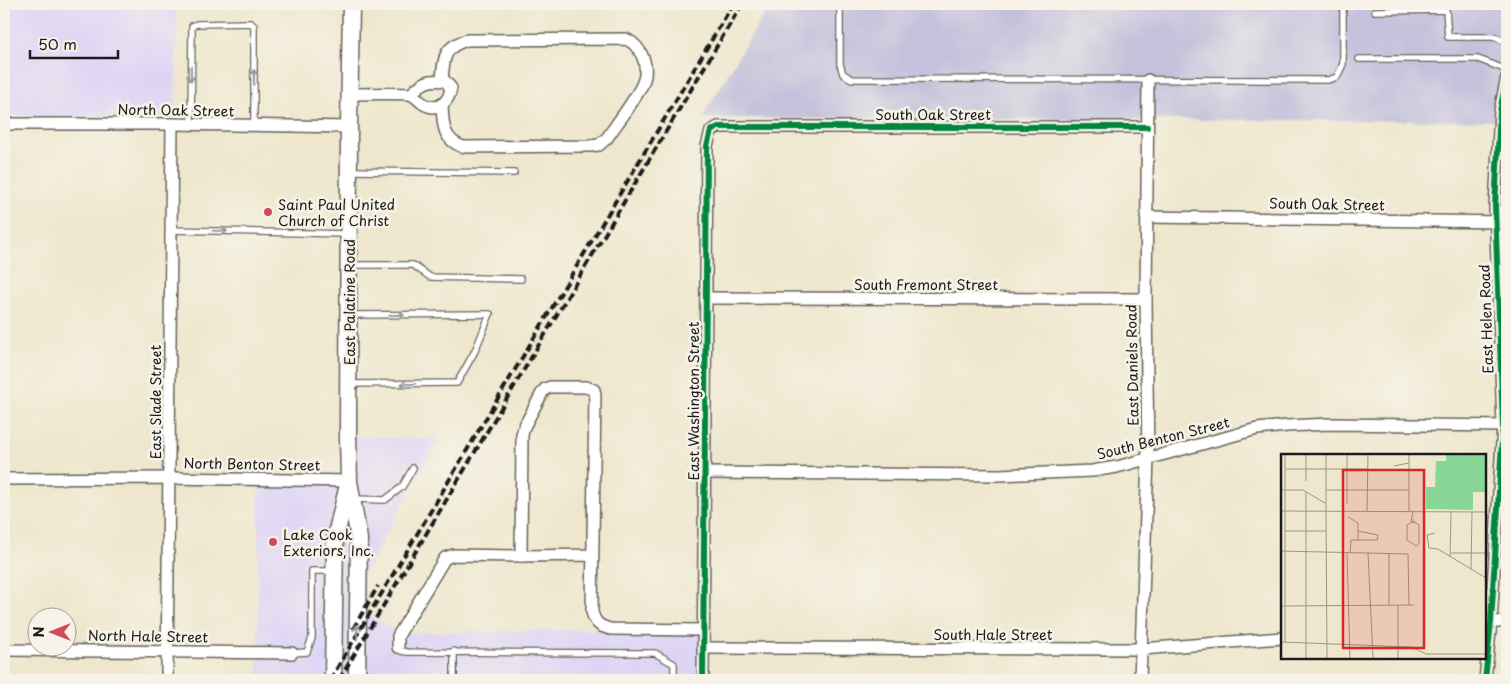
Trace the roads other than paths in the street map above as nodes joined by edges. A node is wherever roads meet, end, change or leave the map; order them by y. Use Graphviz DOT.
graph roads {
  1 [pos="351,4"];
  2 [pos="840,4"];
  3 [pos="1343,4"];
  4 [pos="1375,11"];
  5 [pos="1507,42"];
  6 [pos="1359,60"];
  7 [pos="1507,70"];
  8 [pos="1507,77"];
  9 [pos="442,80"];
  10 [pos="1148,80"];
  11 [pos="349,94"];
  12 [pos="411,94"];
  13 [pos="442,104"];
  14 [pos="4,124"];
  15 [pos="172,124"];
  16 [pos="190,124"];
  17 [pos="254,126"];
  18 [pos="349,127"];
  19 [pos="718,127"];
  20 [pos="1147,127"];
  21 [pos="349,172"];
  22 [pos="514,173"];
  23 [pos="1146,217"];
  24 [pos="1495,222"];
  25 [pos="1507,222"];
  26 [pos="171,230"];
  27 [pos="349,234"];
  28 [pos="349,264"];
  29 [pos="521,279"];
  30 [pos="706,298"];
  31 [pos="1146,300"];
  32 [pos="348,315"];
  33 [pos="348,384"];
  34 [pos="1505,426"];
  35 [pos="1148,459"];
  36 [pos="413,468"];
  37 [pos="705,473"];
  38 [pos="169,478"];
  39 [pos="4,479"];
  40 [pos="349,481"];
  41 [pos="352,499"];
  42 [pos="593,555"];
  43 [pos="521,556"];
  44 [pos="334,571"];
  45 [pos="1488,622"];
  46 [pos="1507,622"];
  47 [pos="703,630"];
  48 [pos="1281,638"];
  49 [pos="398,647"];
  50 [pos="703,648"];
  51 [pos="1142,649"];
  52 [pos="4,650"];
  53 [pos="168,651"];
  54 [pos="454,651"];
  55 [pos="292,653"];
  56 [pos="167,680"];
  57 [pos="333,680"];
  58 [pos="356,680"];
  59 [pos="454,680"];
  60 [pos="674,680"];
  61 [pos="703,680"];
  62 [pos="1140,680"];
  63 [pos="1485,680"];
  1 -- 11 [label="main road, East Palatine Road"];
  2 -- 10 [label="lane"];
  3 -- 10 [label="lane"];
  4 -- 5 [label="lane"];
  6 -- 7 [label="lane"];
  8 -- 24 [label="street, East Helen Road"];
  9 -- 12 [label="street"];
  9 -- 13 [label="street"];
  9 -- 13 [label="street"];
  10 -- 20 [label="street, East Daniels Road"];
  11 -- 12 [label="street"];
  11 -- 18 [label="main road, East Palatine Road"];
  12 -- 13 [label="street"];
  14 -- 15 [label="street, North Oak Street"];
  15 -- 16 [label="street, North Oak Street"];
  15 -- 26 [label="street, East Slade Street"];
  16 -- 17 [label="street, North Oak Street"];
  17 -- 16 [label="lane, one-way"];
  17 -- 18 [label="street, North Oak Street"];
  18 -- 21 [label="main road, East Palatine Road"];
  19 -- 20 [label="street, South Oak Street"];
  19 -- 30 [label="street, East Washington Street"];
  20 -- 23 [label="street, East Daniels Road"];
  21 -- 22 [label="lane"];
  21 -- 27 [label="main road, East Palatine Road"];
  23 -- 24 [label="street, South Oak Street"];
  23 -- 31 [label="street, East Daniels Road"];
  24 -- 25 [label="street, South Oak Street"];
  24 -- 34 [label="street, East Helen Road"];
  26 -- 27 [label="lane, one-way"];
  26 -- 38 [label="street, East Slade Street"];
  27 -- 28 [label="main road, East Palatine Road"];
  28 -- 29 [label="lane"];
  28 -- 32 [label="main road, East Palatine Road"];
  30 -- 31 [label="street, South Fremont Street"];
  30 -- 37 [label="street, East Washington Street"];
  31 -- 35 [label="street, East Daniels Road"];
  32 -- 33 [label="main road, East Palatine Road"];
  32 -- 33 [label="lane, one-way"];
  33 -- 40 [label="main road, East Palatine Road"];
  34 -- 35 [label="street, South Benton Street"];
  34 -- 45 [label="street, East Helen Road"];
  35 -- 37 [label="street, South Benton Street"];
  35 -- 51 [label="street, East Daniels Road"];
  36 -- 41 [label="lane"];
  37 -- 47 [label="street, East Washington Street"];
  38 -- 39 [label="street, North Benton Street"];
  38 -- 40 [label="street, North Benton Street"];
  38 -- 53 [label="street, East Slade Street"];
  40 -- 41 [label="main road, East Palatine Road"];
  40 -- 44 [label="main road, East Palatine Road"];
  58 -- 41 [label="main road, East Palatine Road, one-way"];
  42 -- 43 [label="street"];
  42 -- 43 [label="street"];
  42 -- 47 [label="street"];
  43 -- 49 [label="street"];
  44 -- 55 [label="lane"];
  44 -- 57 [label="main road, East Palatine Road"];
  45 -- 46 [label="street"];
  45 -- 63 [label="street, East Helen Road"];
  47 -- 50 [label="street, East Washington Street"];
  48 -- 51 [label="street, South Hale Street"];
  49 -- 54 [label="lane"];
  50 -- 51 [label="street, South Hale Street"];
  50 -- 61 [label="street, East Washington Street"];
  51 -- 62 [label="street, East Daniels Road"];
  52 -- 53 [label="street, North Hale Street"];
  53 -- 55 [label="street, North Hale Street"];
  53 -- 56 [label="street, East Slade Street"];
  54 -- 59 [label="lane"];
  54 -- 60 [label="lane"];
}
